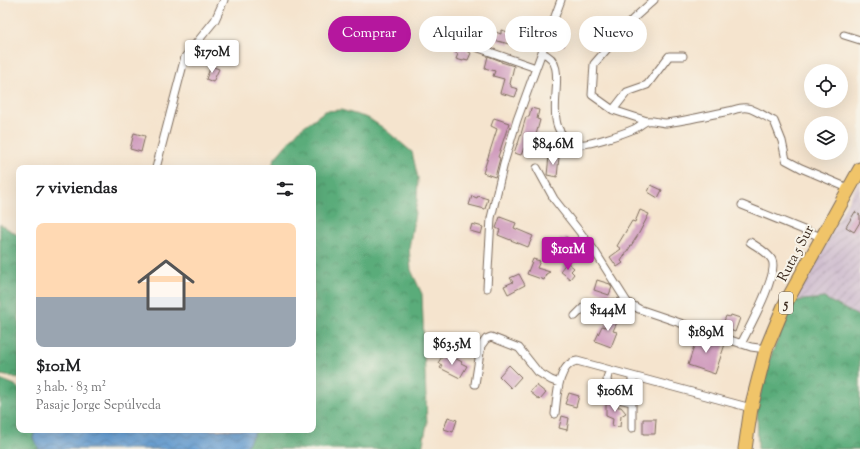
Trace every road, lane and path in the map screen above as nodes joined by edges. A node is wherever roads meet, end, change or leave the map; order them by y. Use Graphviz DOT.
graph roads {
  1 [pos="224,0"];
  2 [pos="561,0"];
  3 [pos="654,0"];
  4 [pos="844,35"];
  5 [pos="860,40"];
  6 [pos="490,52"];
  7 [pos="542,53"];
  8 [pos="683,56"];
  9 [pos="536,68"];
  10 [pos="613,110"];
  11 [pos="647,121"];
  12 [pos="157,165"];
  13 [pos="537,168"];
  14 [pos="860,169"];
  15 [pos="848,188"];
  16 [pos="742,205"];
  17 [pos="821,237"];
  18 [pos="750,242"];
  19 [pos="487,288"];
  20 [pos="628,302"];
  21 [pos="575,316"];
  22 [pos="741,344"];
  23 [pos="766,349"];
  24 [pos="609,371"];
  25 [pos="632,377"];
  26 [pos="559,383"];
  27 [pos="475,384"];
  28 [pos="632,402"];
  29 [pos="751,408"];
  30 [pos="555,414"];
  31 [pos="632,428"];
  32 [pos="745,449"];
  1 -- 12 [label="street"];
  2 -- 7 [label="street"];
  3 -- 10 [label="street"];
  4 -- 5 [label="street"];
  6 -- 9 [label="street"];
  7 -- 9 [label="street"];
  7 -- 11 [label="street"];
  8 -- 10 [label="street"];
  9 -- 19 [label="street"];
  10 -- 11 [label="street"];
  11 -- 15 [label="street"];
  13 -- 20 [label="street"];
  14 -- 15 [label="highway, Ruta 5 Sur / 5"];
  15 -- 17 [label="highway, Ruta 5 Sur / 5"];
  16 -- 17 [label="street"];
  17 -- 23 [label="highway, Ruta 5 Sur / 5"];
  18 -- 22 [label="street"];
  20 -- 21 [label="street"];
  20 -- 22 [label="street"];
  22 -- 23 [label="street"];
  23 -- 29 [label="highway, Ruta 5 Sur / 5"];
  24 -- 25 [label="street"];
  24 -- 26 [label="street"];
  24 -- 28 [label="street"];
  25 -- 28 [label="street"];
  25 -- 29 [label="street"];
  26 -- 27 [label="street"];
  26 -- 30 [label="street"];
  28 -- 31 [label="street"];
  29 -- 32 [label="highway, Ruta 5 Sur / 5"];
}
